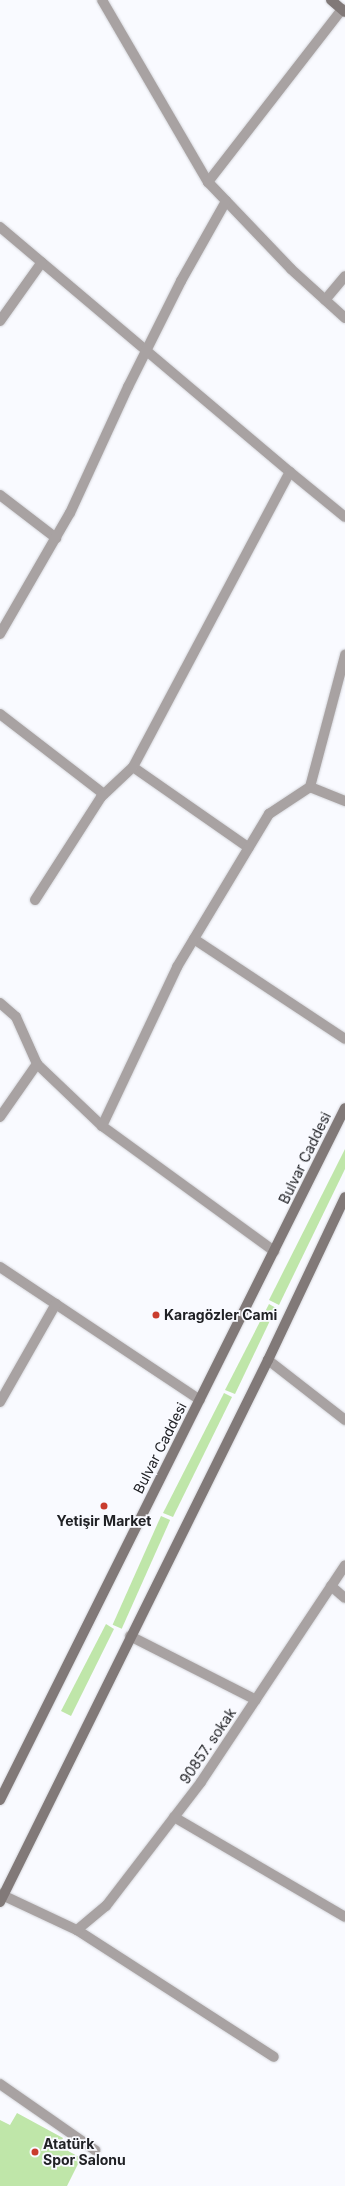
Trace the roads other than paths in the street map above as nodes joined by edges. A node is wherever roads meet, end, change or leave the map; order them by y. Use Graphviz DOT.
graph roads {
  1 [pos="102,0"];
  2 [pos="330,0"];
  3 [pos="343,10"];
  4 [pos="208,182"];
  5 [pos="226,201"];
  6 [pos="0,226"];
  7 [pos="42,262"];
  8 [pos="345,276"];
  9 [pos="325,300"];
  10 [pos="345,318"];
  11 [pos="0,321"];
  12 [pos="146,352"];
  13 [pos="290,472"];
  14 [pos="0,495"];
  15 [pos="345,518"];
  16 [pos="56,538"];
  17 [pos="0,634"];
  18 [pos="345,655"];
  19 [pos="0,714"];
  20 [pos="133,767"];
  21 [pos="310,788"];
  22 [pos="104,794"];
  23 [pos="345,801"];
  24 [pos="249,848"];
  25 [pos="35,900"];
  26 [pos="194,939"];
  27 [pos="0,1003"];
  28 [pos="345,1039"];
  29 [pos="37,1064"];
  30 [pos="345,1108"];
  31 [pos="0,1117"];
  32 [pos="102,1126"];
  33 [pos="345,1197"];
  34 [pos="274,1251"];
  35 [pos="0,1267"];
  36 [pos="56,1304"];
  37 [pos="268,1360"];
  38 [pos="200,1400"];
  39 [pos="0,1402"];
  40 [pos="345,1420"];
  41 [pos="345,1565"];
  42 [pos="331,1586"];
  43 [pos="345,1598"];
  44 [pos="130,1636"];
  45 [pos="256,1700"];
  46 [pos="0,1800"];
  47 [pos="174,1817"];
  48 [pos="1,1897"];
  49 [pos="345,1917"];
  50 [pos="77,1930"];
  51 [pos="274,2057"];
  52 [pos="0,2084"];
  53 [pos="96,2150"];
  1 -- 4 [label="street"];
  2 -- 3 [label="main road"];
  3 -- 4 [label="street"];
  4 -- 5 [label="street"];
  5 -- 9 [label="street"];
  5 -- 12 [label="street"];
  6 -- 7 [label="street"];
  7 -- 11 [label="street"];
  7 -- 12 [label="street"];
  8 -- 9 [label="street"];
  9 -- 10 [label="street"];
  12 -- 13 [label="street"];
  12 -- 16 [label="street"];
  13 -- 15 [label="street"];
  13 -- 20 [label="street"];
  14 -- 16 [label="street"];
  16 -- 17 [label="street"];
  18 -- 21 [label="street"];
  19 -- 22 [label="street"];
  20 -- 22 [label="street"];
  20 -- 24 [label="street"];
  21 -- 23 [label="street"];
  21 -- 24 [label="street"];
  22 -- 25 [label="street"];
  24 -- 26 [label="street"];
  26 -- 28 [label="street"];
  26 -- 32 [label="street"];
  27 -- 29 [label="street"];
  29 -- 31 [label="street"];
  29 -- 32 [label="street"];
  30 -- 34 [label="main road, Bulvar Caddesi"];
  32 -- 34 [label="street"];
  33 -- 37 [label="main road"];
  34 -- 38 [label="main road, Bulvar Caddesi"];
  35 -- 36 [label="street"];
  36 -- 38 [label="street"];
  36 -- 39 [label="street"];
  37 -- 40 [label="street"];
  37 -- 44 [label="main road"];
  38 -- 46 [label="main road, Bulvar Caddesi"];
  41 -- 42 [label="street, 90857. sokak"];
  42 -- 43 [label="street"];
  42 -- 45 [label="street, 90857. sokak"];
  44 -- 45 [label="street"];
  44 -- 48 [label="main road"];
  45 -- 47 [label="street, 90857. sokak"];
  47 -- 49 [label="street"];
  47 -- 50 [label="street, 90857. sokak"];
  48 -- 50 [label="street"];
  50 -- 51 [label="street"];
  52 -- 53 [label="street"];
}
